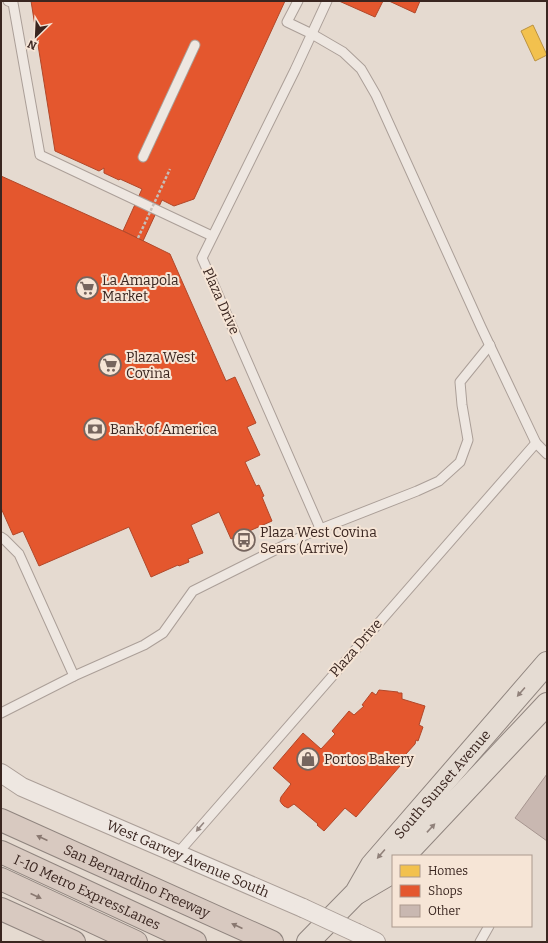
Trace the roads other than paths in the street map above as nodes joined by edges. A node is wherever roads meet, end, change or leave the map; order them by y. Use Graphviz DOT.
graph roads {
  1 [pos="8,1"];
  2 [pos="298,1"];
  3 [pos="326,1"];
  4 [pos="312,34"];
  5 [pos="195,45"];
  6 [pos="143,157"];
  7 [pos="212,236"];
  8 [pos="490,345"];
  9 [pos="536,443"];
  10 [pos="547,454"];
  11 [pos="320,528"];
  12 [pos="1,537"];
  13 [pos="547,663"];
  14 [pos="74,676"];
  15 [pos="547,704"];
  16 [pos="1,713"];
  17 [pos="1,773"];
  18 [pos="1,820"];
  19 [pos="1,852"];
  20 [pos="177,854"];
  21 [pos="405,855"];
  22 [pos="392,869"];
  23 [pos="1,879"];
  24 [pos="356,893"];
  25 [pos="1,909"];
  26 [pos="488,927"];
  27 [pos="74,942"];
  28 [pos="136,942"];
  29 [pos="195,942"];
  30 [pos="272,942"];
  31 [pos="308,942"];
  32 [pos="376,942"];
  33 [pos="480,942"];
  1 -- 7 [label="lane"];
  2 -- 4 [label="lane"];
  3 -- 4 [label="lane, Plaza Drive"];
  4 -- 7 [label="lane, Plaza Drive"];
  4 -- 8 [label="lane"];
  5 -- 6 [label="lane"];
  7 -- 11 [label="lane, Plaza Drive"];
  8 -- 9 [label="lane"];
  8 -- 11 [label="lane"];
  9 -- 10 [label="lane"];
  9 -- 20 [label="lane, Plaza Drive, one-way"];
  11 -- 14 [label="lane"];
  12 -- 14 [label="lane"];
  13 -- 24 [label="main road, South Sunset Avenue, one-way"];
  14 -- 16 [label="lane"];
  21 -- 15 [label="main road, South Sunset Avenue, one-way"];
  17 -- 20 [label="street, West Garvey Avenue South"];
  30 -- 18 [label="highway, San Bernardino Freeway, one-way"];
  19 -- 29 [label="highway, I-10 Metro ExpressLanes"];
  20 -- 32 [label="street, West Garvey Avenue South, bridge"];
  22 -- 24 [label="main road"];
  23 -- 28 [label="highway, I-10 Metro ExpressLanes, one-way"];
  24 -- 31 [label="main road"];
  25 -- 27 [label="highway"];
  26 -- 33 [label="lane"];
}
